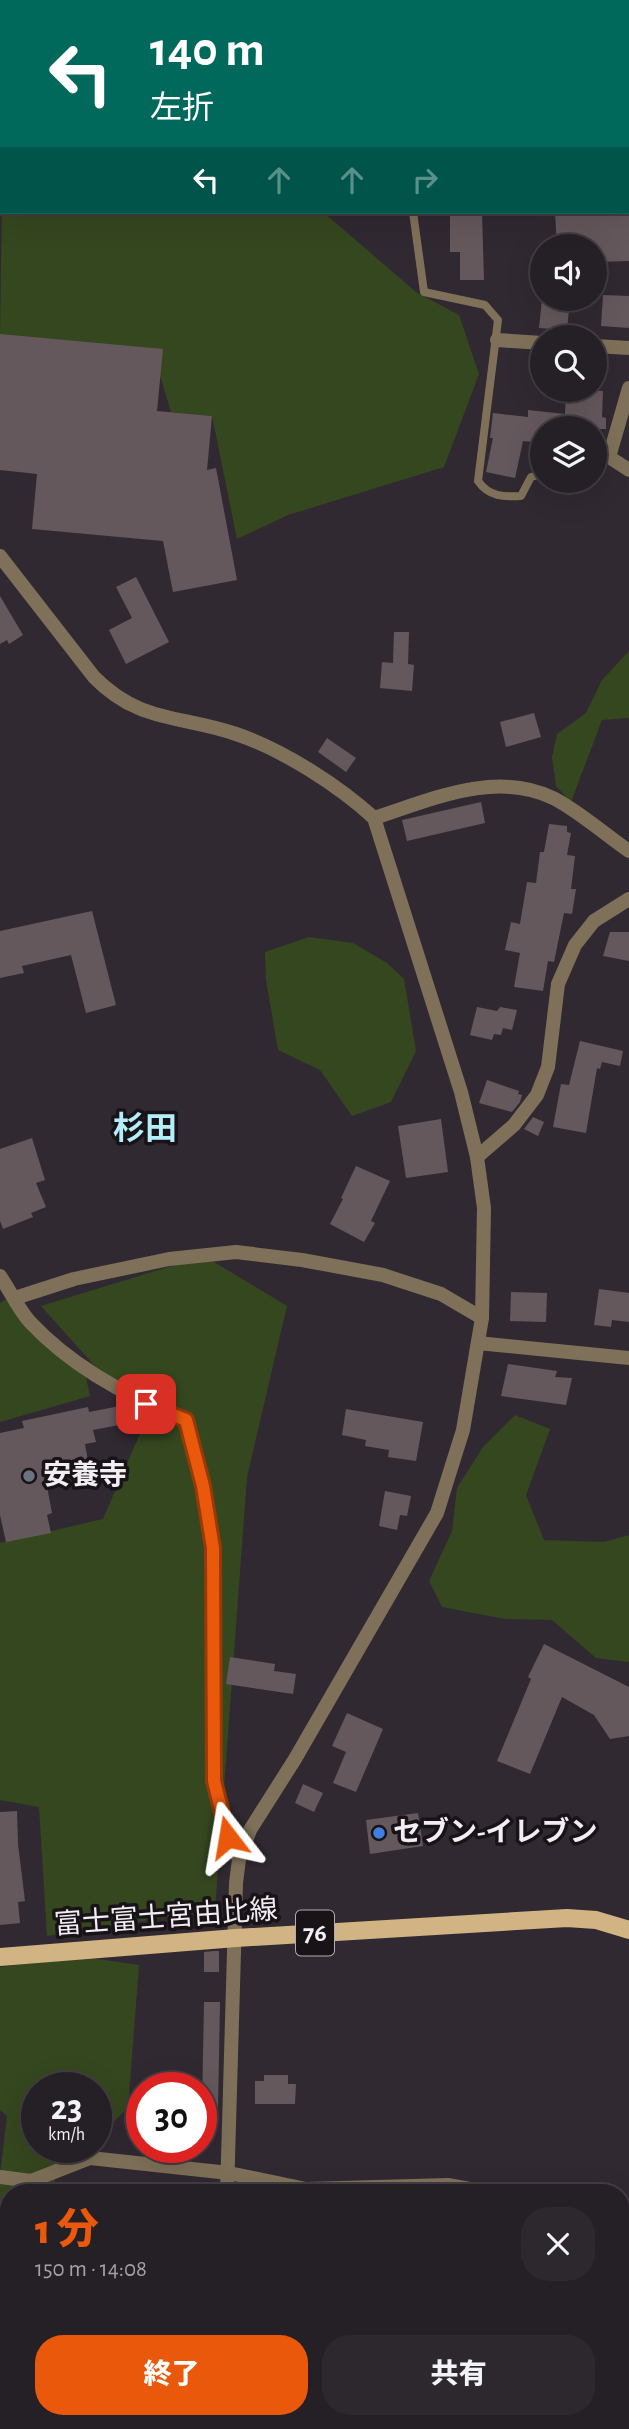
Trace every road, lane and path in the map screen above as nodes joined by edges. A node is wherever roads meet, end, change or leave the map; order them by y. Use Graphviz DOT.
graph roads {
  1 [pos="413,214"];
  2 [pos="497,340"];
  3 [pos="530,342"];
  4 [pos="607,347"];
  5 [pos="629,348"];
  6 [pos="629,388"];
  7 [pos="611,458"];
  8 [pos="607,459"];
  9 [pos="629,470"];
  10 [pos="530,479"];
  11 [pos="0,556"];
  12 [pos="374,818"];
  13 [pos="629,851"];
  14 [pos="629,899"];
  15 [pos="477,1157"];
  16 [pos="0,1276"];
  17 [pos="9,1297"];
  18 [pos="482,1318"];
  19 [pos="478,1343"];
  20 [pos="629,1358"];
  21 [pos="239,1859"];
  22 [pos="629,1930"];
  23 [pos="236,1938"];
  24 [pos="0,1957"];
  25 [pos="229,2173"];
  26 [pos="0,2177"];
  27 [pos="24,2184"];
  28 [pos="41,2184"];
  29 [pos="228,2184"];
  30 [pos="282,2184"];
  1 -- 2 [label="lane"];
  2 -- 3 [label="street"];
  2 -- 10 [label="lane"];
  4 -- 5 [label="street"];
  6 -- 7 [label="street"];
  7 -- 8 [label="lane"];
  7 -- 9 [label="street"];
  11 -- 12 [label="street"];
  12 -- 13 [label="street"];
  12 -- 15 [label="street"];
  14 -- 15 [label="street"];
  15 -- 18 [label="street"];
  16 -- 17 [label="street"];
  17 -- 18 [label="street"];
  17 -- 21 [label="street"];
  18 -- 19 [label="street"];
  19 -- 20 [label="street"];
  19 -- 21 [label="street"];
  21 -- 23 [label="street"];
  22 -- 23 [label="main road, 富士富士宮由比線 / 76"];
  23 -- 24 [label="main road, 富士富士宮由比線 / 76"];
  23 -- 25 [label="street"];
  25 -- 28 [label="street"];
  25 -- 29 [label="street"];
  25 -- 30 [label="street"];
  26 -- 27 [label="street"];
}
